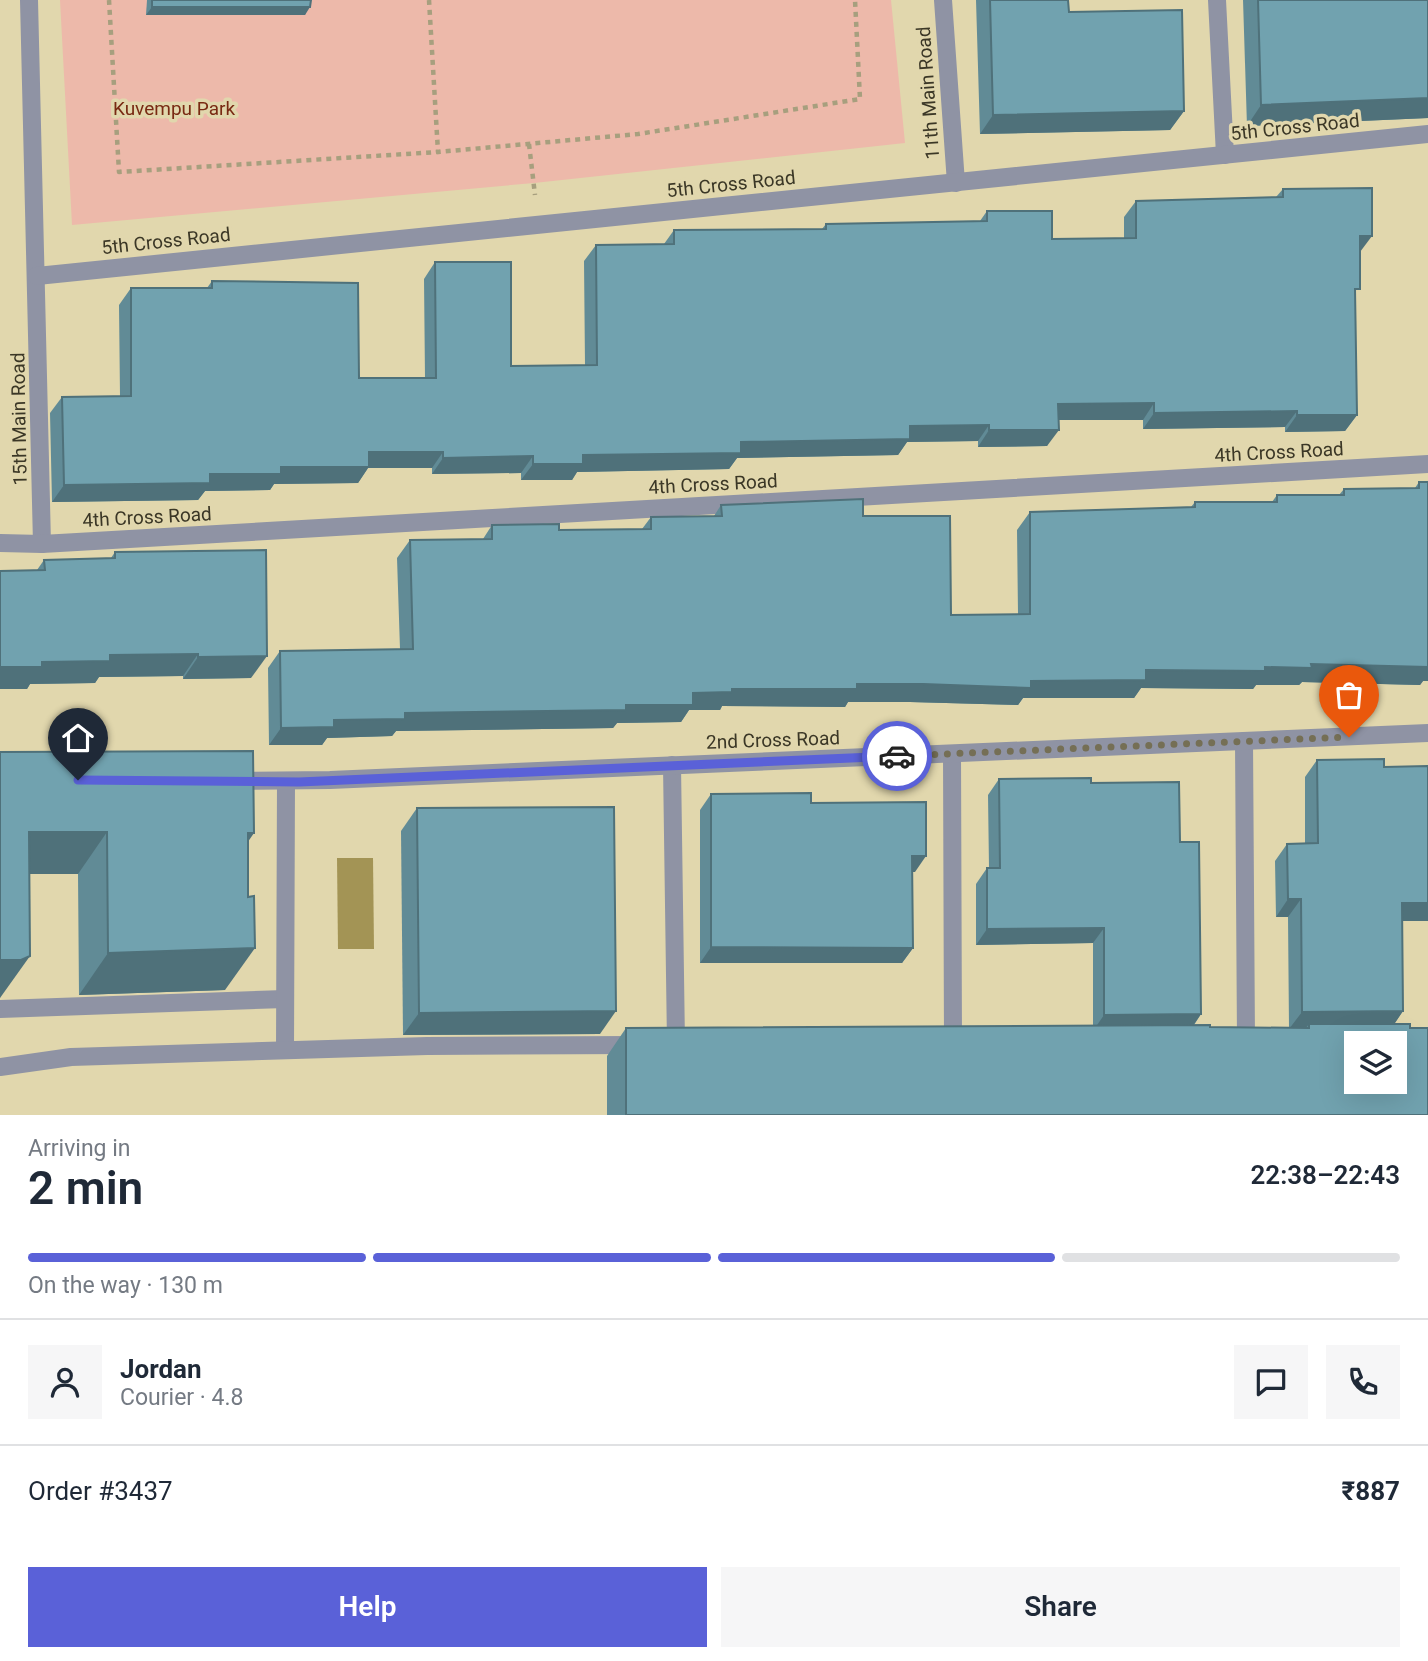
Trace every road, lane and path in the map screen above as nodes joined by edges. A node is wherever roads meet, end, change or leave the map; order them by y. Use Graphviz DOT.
graph roads {
  1 [pos="29,0"];
  2 [pos="109,0"];
  3 [pos="429,0"];
  4 [pos="855,0"];
  5 [pos="943,0"];
  6 [pos="1217,0"];
  7 [pos="1428,134"];
  8 [pos="529,144"];
  9 [pos="438,152"];
  10 [pos="1225,155"];
  11 [pos="956,183"];
  12 [pos="538,225"];
  13 [pos="37,276"];
  14 [pos="1428,464"];
  15 [pos="0,543"];
  16 [pos="42,544"];
  17 [pos="1428,733"];
  18 [pos="1244,741"];
  19 [pos="952,754"];
  20 [pos="673,765"];
  21 [pos="218,781"];
  22 [pos="286,782"];
  23 [pos="285,999"];
  24 [pos="0,1009"];
  25 [pos="1246,1041"];
  26 [pos="953,1043"];
  27 [pos="285,1050"];
  28 [pos="0,1067"];
  1 -- 13 [label="street, 15th Main Road"];
  2 -- 9 [label="path"];
  3 -- 9 [label="path"];
  4 -- 8 [label="path"];
  5 -- 11 [label="street, 11th Main Road"];
  6 -- 10 [label="street"];
  7 -- 10 [label="street, 5th Cross Road"];
  8 -- 9 [label="path"];
  8 -- 12 [label="path"];
  10 -- 11 [label="street, 5th Cross Road"];
  11 -- 12 [label="street, 5th Cross Road"];
  12 -- 13 [label="street, 5th Cross Road"];
  13 -- 16 [label="street, 15th Main Road"];
  14 -- 16 [label="street, 4th Cross Road"];
  15 -- 16 [label="street, 4th Cross Road"];
  17 -- 18 [label="street, 2nd Cross Road"];
  18 -- 19 [label="street, 2nd Cross Road"];
  18 -- 25 [label="street"];
  19 -- 20 [label="street, 2nd Cross Road"];
  19 -- 26 [label="street"];
  20 -- 22 [label="street, 2nd Cross Road"];
  20 -- 27 [label="street"];
  21 -- 22 [label="street, 2nd Cross Road"];
  22 -- 23 [label="street"];
  23 -- 24 [label="street"];
  23 -- 27 [label="street"];
  27 -- 28 [label="street"];
}
